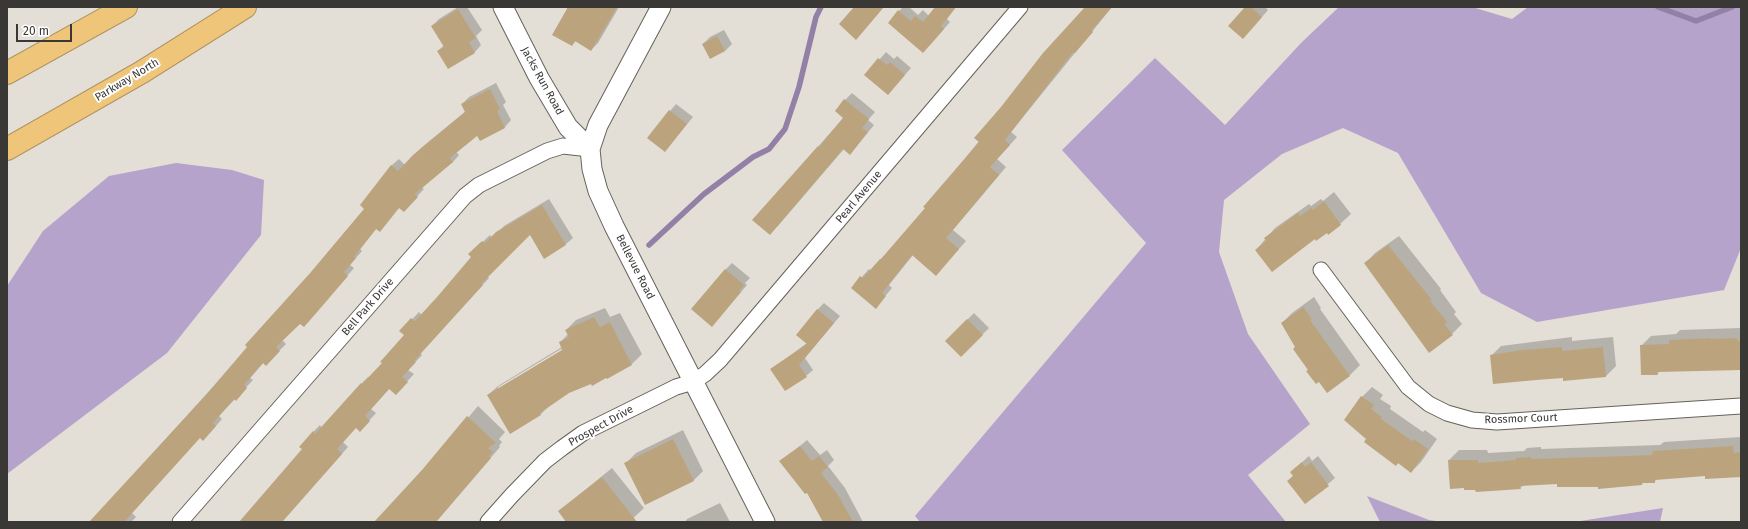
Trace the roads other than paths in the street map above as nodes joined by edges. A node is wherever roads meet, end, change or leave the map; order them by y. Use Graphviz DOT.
graph roads {
  1 [pos="126,7"];
  2 [pos="245,7"];
  3 [pos="503,7"];
  4 [pos="661,7"];
  5 [pos="1020,7"];
  6 [pos="7,73"];
  7 [pos="7,149"];
  8 [pos="590,149"];
  9 [pos="1321,270"];
  10 [pos="692,382"];
  11 [pos="1741,406"];
  12 [pos="180,522"];
  13 [pos="488,522"];
  14 [pos="765,522"];
  1 -- 6 [label="highway"];
  2 -- 7 [label="highway, Parkway North"];
  3 -- 8 [label="street, Jacks Run Road"];
  4 -- 8 [label="street, Bellevue Road"];
  5 -- 10 [label="street, Pearl Avenue"];
  8 -- 10 [label="street, Bellevue Road"];
  8 -- 12 [label="street, Bell Park Drive"];
  9 -- 11 [label="street, Rossmor Court"];
  10 -- 13 [label="street, Prospect Drive"];
  10 -- 14 [label="street, Bellevue Road"];
}
